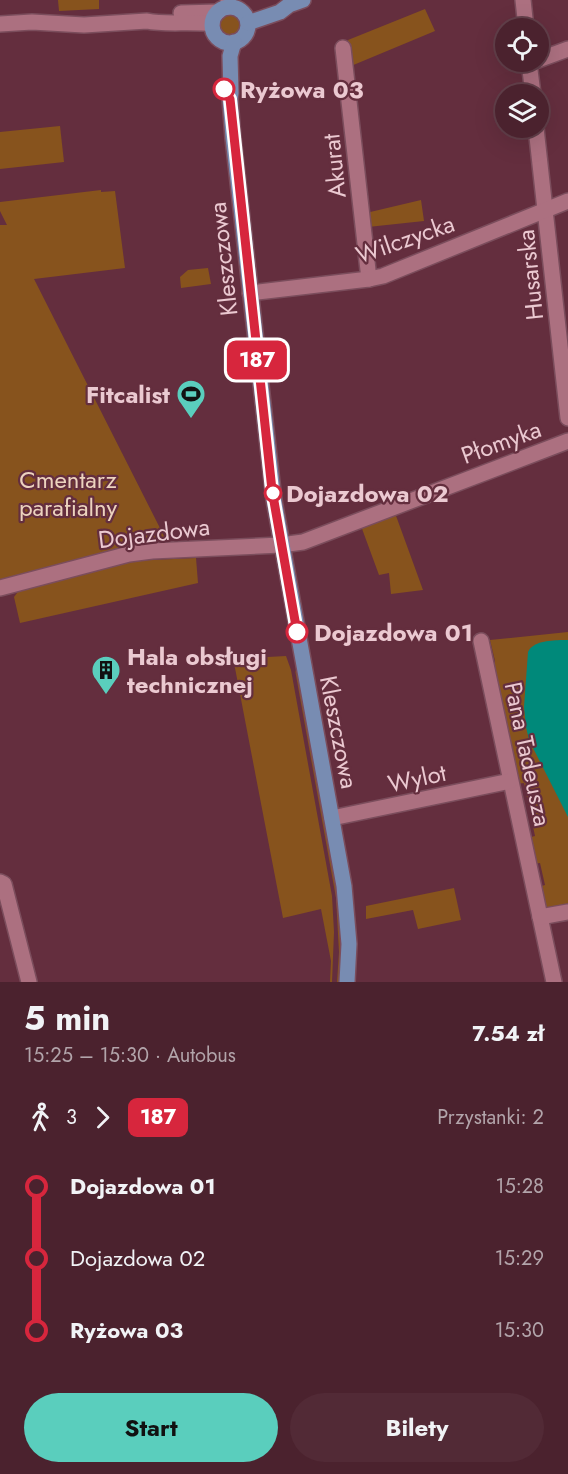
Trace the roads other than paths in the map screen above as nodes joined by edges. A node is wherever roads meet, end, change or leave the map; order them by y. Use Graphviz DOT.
graph roads {
  1 [pos="524,0"];
  2 [pos="296,3"];
  3 [pos="228,17"];
  4 [pos="525,18"];
  5 [pos="0,24"];
  6 [pos="234,42"];
  7 [pos="343,48"];
  8 [pos="568,49"];
  9 [pos="549,56"];
  10 [pos="230,99"];
  11 [pos="537,138"];
  12 [pos="568,201"];
  13 [pos="546,210"];
  14 [pos="369,279"];
  15 [pos="250,293"];
  16 [pos="568,418"];
  17 [pos="568,441"];
  18 [pos="281,545"];
  19 [pos="0,588"];
  20 [pos="481,641"];
  21 [pos="510,781"];
  22 [pos="332,818"];
  23 [pos="2,883"];
  24 [pos="568,912"];
  25 [pos="540,917"];
  26 [pos="29,982"];
  27 [pos="347,982"];
  28 [pos="554,982"];
  1 -- 4 [label="street"];
  2 -- 3 [label="main road"];
  3 -- 5 [label="street"];
  3 -- 6 [label="main road"];
  3 -- 6 [label="main road"];
  3 -- 10 [label="main road, Kleszczowa"];
  6 -- 10 [label="main road, Kleszczowa"];
  7 -- 14 [label="street, Akurat"];
  8 -- 9 [label="street"];
  10 -- 15 [label="main road, Kleszczowa"];
  11 -- 13 [label="street, Husarska"];
  12 -- 13 [label="street, Wilczycka"];
  13 -- 14 [label="street, Wilczycka"];
  13 -- 16 [label="street, Husarska"];
  14 -- 15 [label="street, Wilczycka"];
  15 -- 18 [label="main road, Kleszczowa"];
  17 -- 18 [label="street, Płomyka"];
  18 -- 19 [label="street, Dojazdowa"];
  18 -- 22 [label="main road, Kleszczowa"];
  20 -- 21 [label="street, Pana Tadeusza"];
  21 -- 22 [label="street, Wylot"];
  21 -- 25 [label="street, Pana Tadeusza"];
  22 -- 27 [label="main road, Kleszczowa"];
  23 -- 26 [label="street"];
  24 -- 25 [label="street"];
  25 -- 28 [label="street, Pana Tadeusza"];
}
